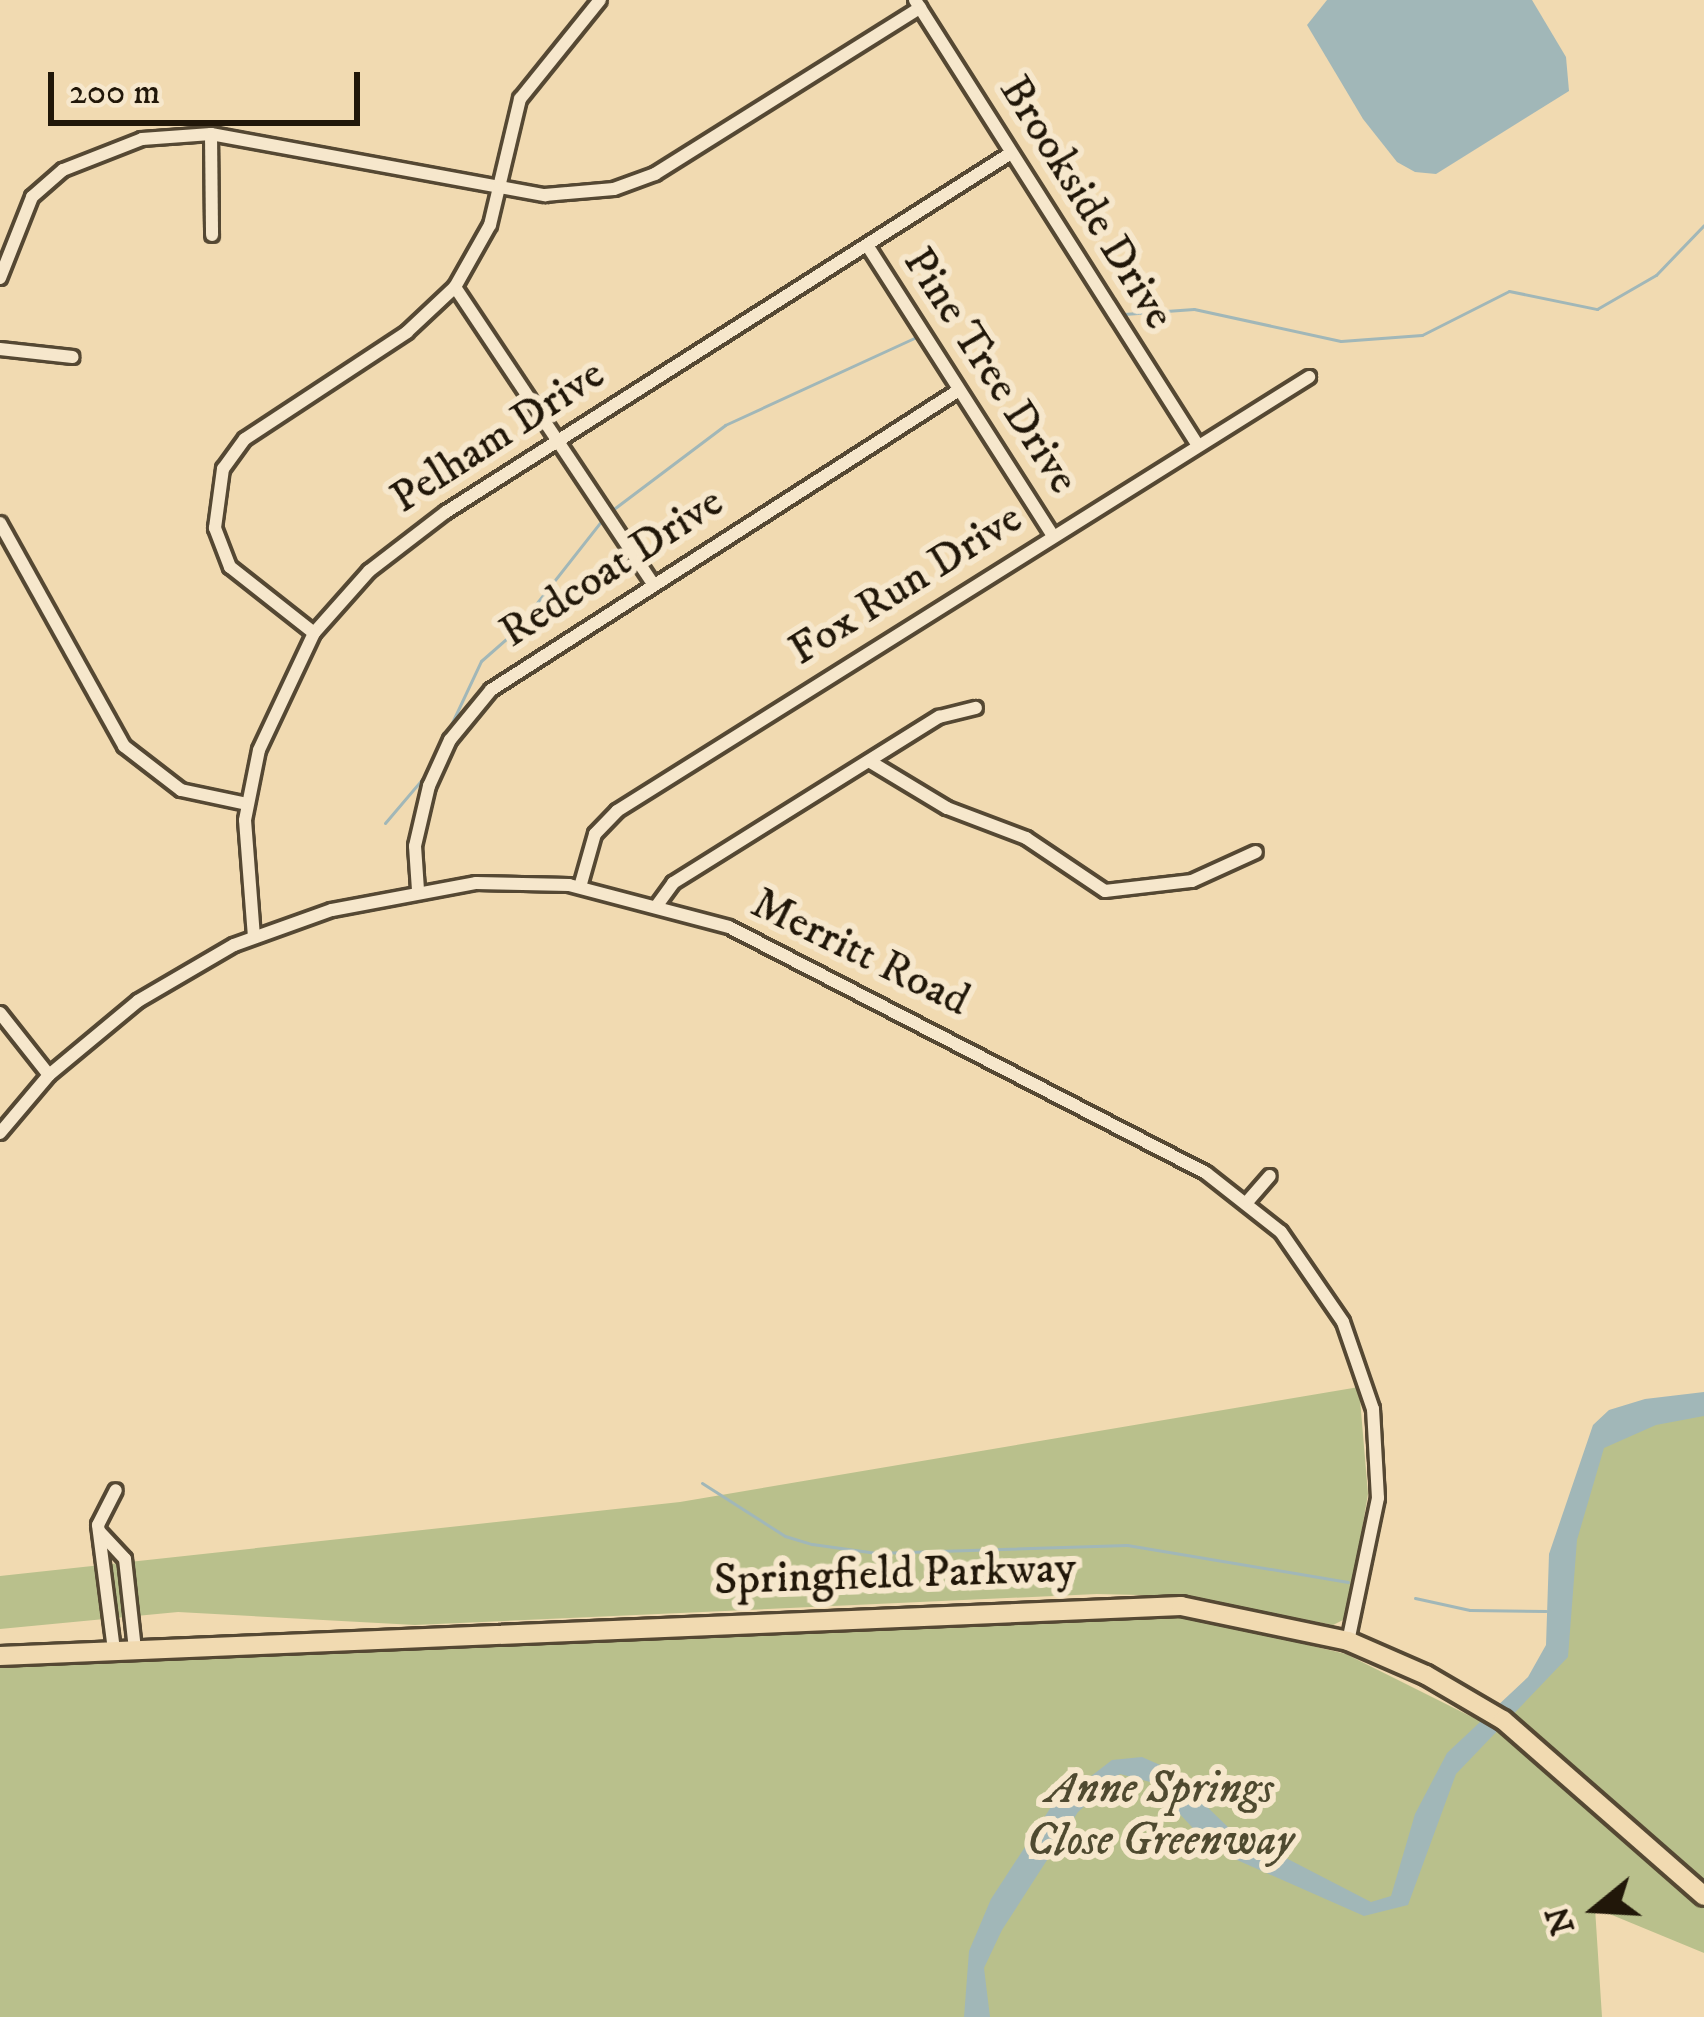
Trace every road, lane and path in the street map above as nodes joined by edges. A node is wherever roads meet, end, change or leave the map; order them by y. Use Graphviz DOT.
graph roads {
  1 [pos="600,0"];
  2 [pos="917,4"];
  3 [pos="211,134"];
  4 [pos="1011,153"];
  5 [pos="499,188"];
  6 [pos="212,235"];
  7 [pos="867,245"];
  8 [pos="0,278"];
  9 [pos="455,287"];
  10 [pos="0,349"];
  11 [pos="74,357"];
  12 [pos="1309,377"];
  13 [pos="959,390"];
  14 [pos="561,438"];
  15 [pos="1197,444"];
  16 [pos="0,523"];
  17 [pos="1052,536"];
  18 [pos="652,584"];
  19 [pos="314,633"];
  20 [pos="976,708"];
  21 [pos="869,761"];
  22 [pos="248,804"];
  23 [pos="1256,853"];
  24 [pos="580,887"];
  25 [pos="418,890"];
  26 [pos="658,904"];
  27 [pos="254,937"];
  28 [pos="0,1012"];
  29 [pos="49,1075"];
  30 [pos="0,1133"];
  31 [pos="1270,1176"];
  32 [pos="1248,1201"];
  33 [pos="116,1490"];
  34 [pos="99,1531"];
  35 [pos="1348,1641"];
  36 [pos="135,1648"];
  37 [pos="114,1650"];
  38 [pos="0,1656"];
  39 [pos="1704,1896"];
  1 -- 5 [label="street"];
  2 -- 4 [label="street, Brookside Drive"];
  2 -- 5 [label="street"];
  3 -- 5 [label="street"];
  3 -- 6 [label="street"];
  3 -- 8 [label="street"];
  4 -- 7 [label="street, Pelham Drive"];
  4 -- 15 [label="street, Brookside Drive"];
  5 -- 9 [label="street"];
  7 -- 13 [label="street, Pine Tree Drive"];
  7 -- 14 [label="street, Pelham Drive"];
  9 -- 14 [label="street"];
  9 -- 19 [label="street"];
  10 -- 11 [label="street"];
  12 -- 15 [label="street, Fox Run Drive"];
  13 -- 17 [label="street, Pine Tree Drive"];
  13 -- 18 [label="street, Redcoat Drive"];
  14 -- 18 [label="street"];
  14 -- 19 [label="street, Pelham Drive"];
  15 -- 17 [label="street, Fox Run Drive"];
  16 -- 22 [label="street"];
  17 -- 24 [label="street, Fox Run Drive"];
  18 -- 25 [label="street, Redcoat Drive"];
  19 -- 22 [label="street, Pelham Drive"];
  20 -- 21 [label="street"];
  21 -- 23 [label="street"];
  21 -- 26 [label="street"];
  22 -- 27 [label="street, Pelham Drive"];
  24 -- 25 [label="street, Merritt Road"];
  24 -- 26 [label="street, Merritt Road"];
  25 -- 27 [label="street, Merritt Road"];
  26 -- 32 [label="street, Merritt Road"];
  27 -- 29 [label="street, Merritt Road"];
  28 -- 29 [label="street"];
  29 -- 30 [label="street, Merritt Road"];
  31 -- 32 [label="street"];
  32 -- 35 [label="street, Merritt Road"];
  33 -- 34 [label="street"];
  34 -- 36 [label="street"];
  34 -- 37 [label="street"];
  35 -- 36 [label="main road, Springfield Parkway"];
  35 -- 39 [label="main road, Springfield Parkway"];
  36 -- 37 [label="main road, Springfield Parkway"];
  37 -- 38 [label="main road, Springfield Parkway"];
}
